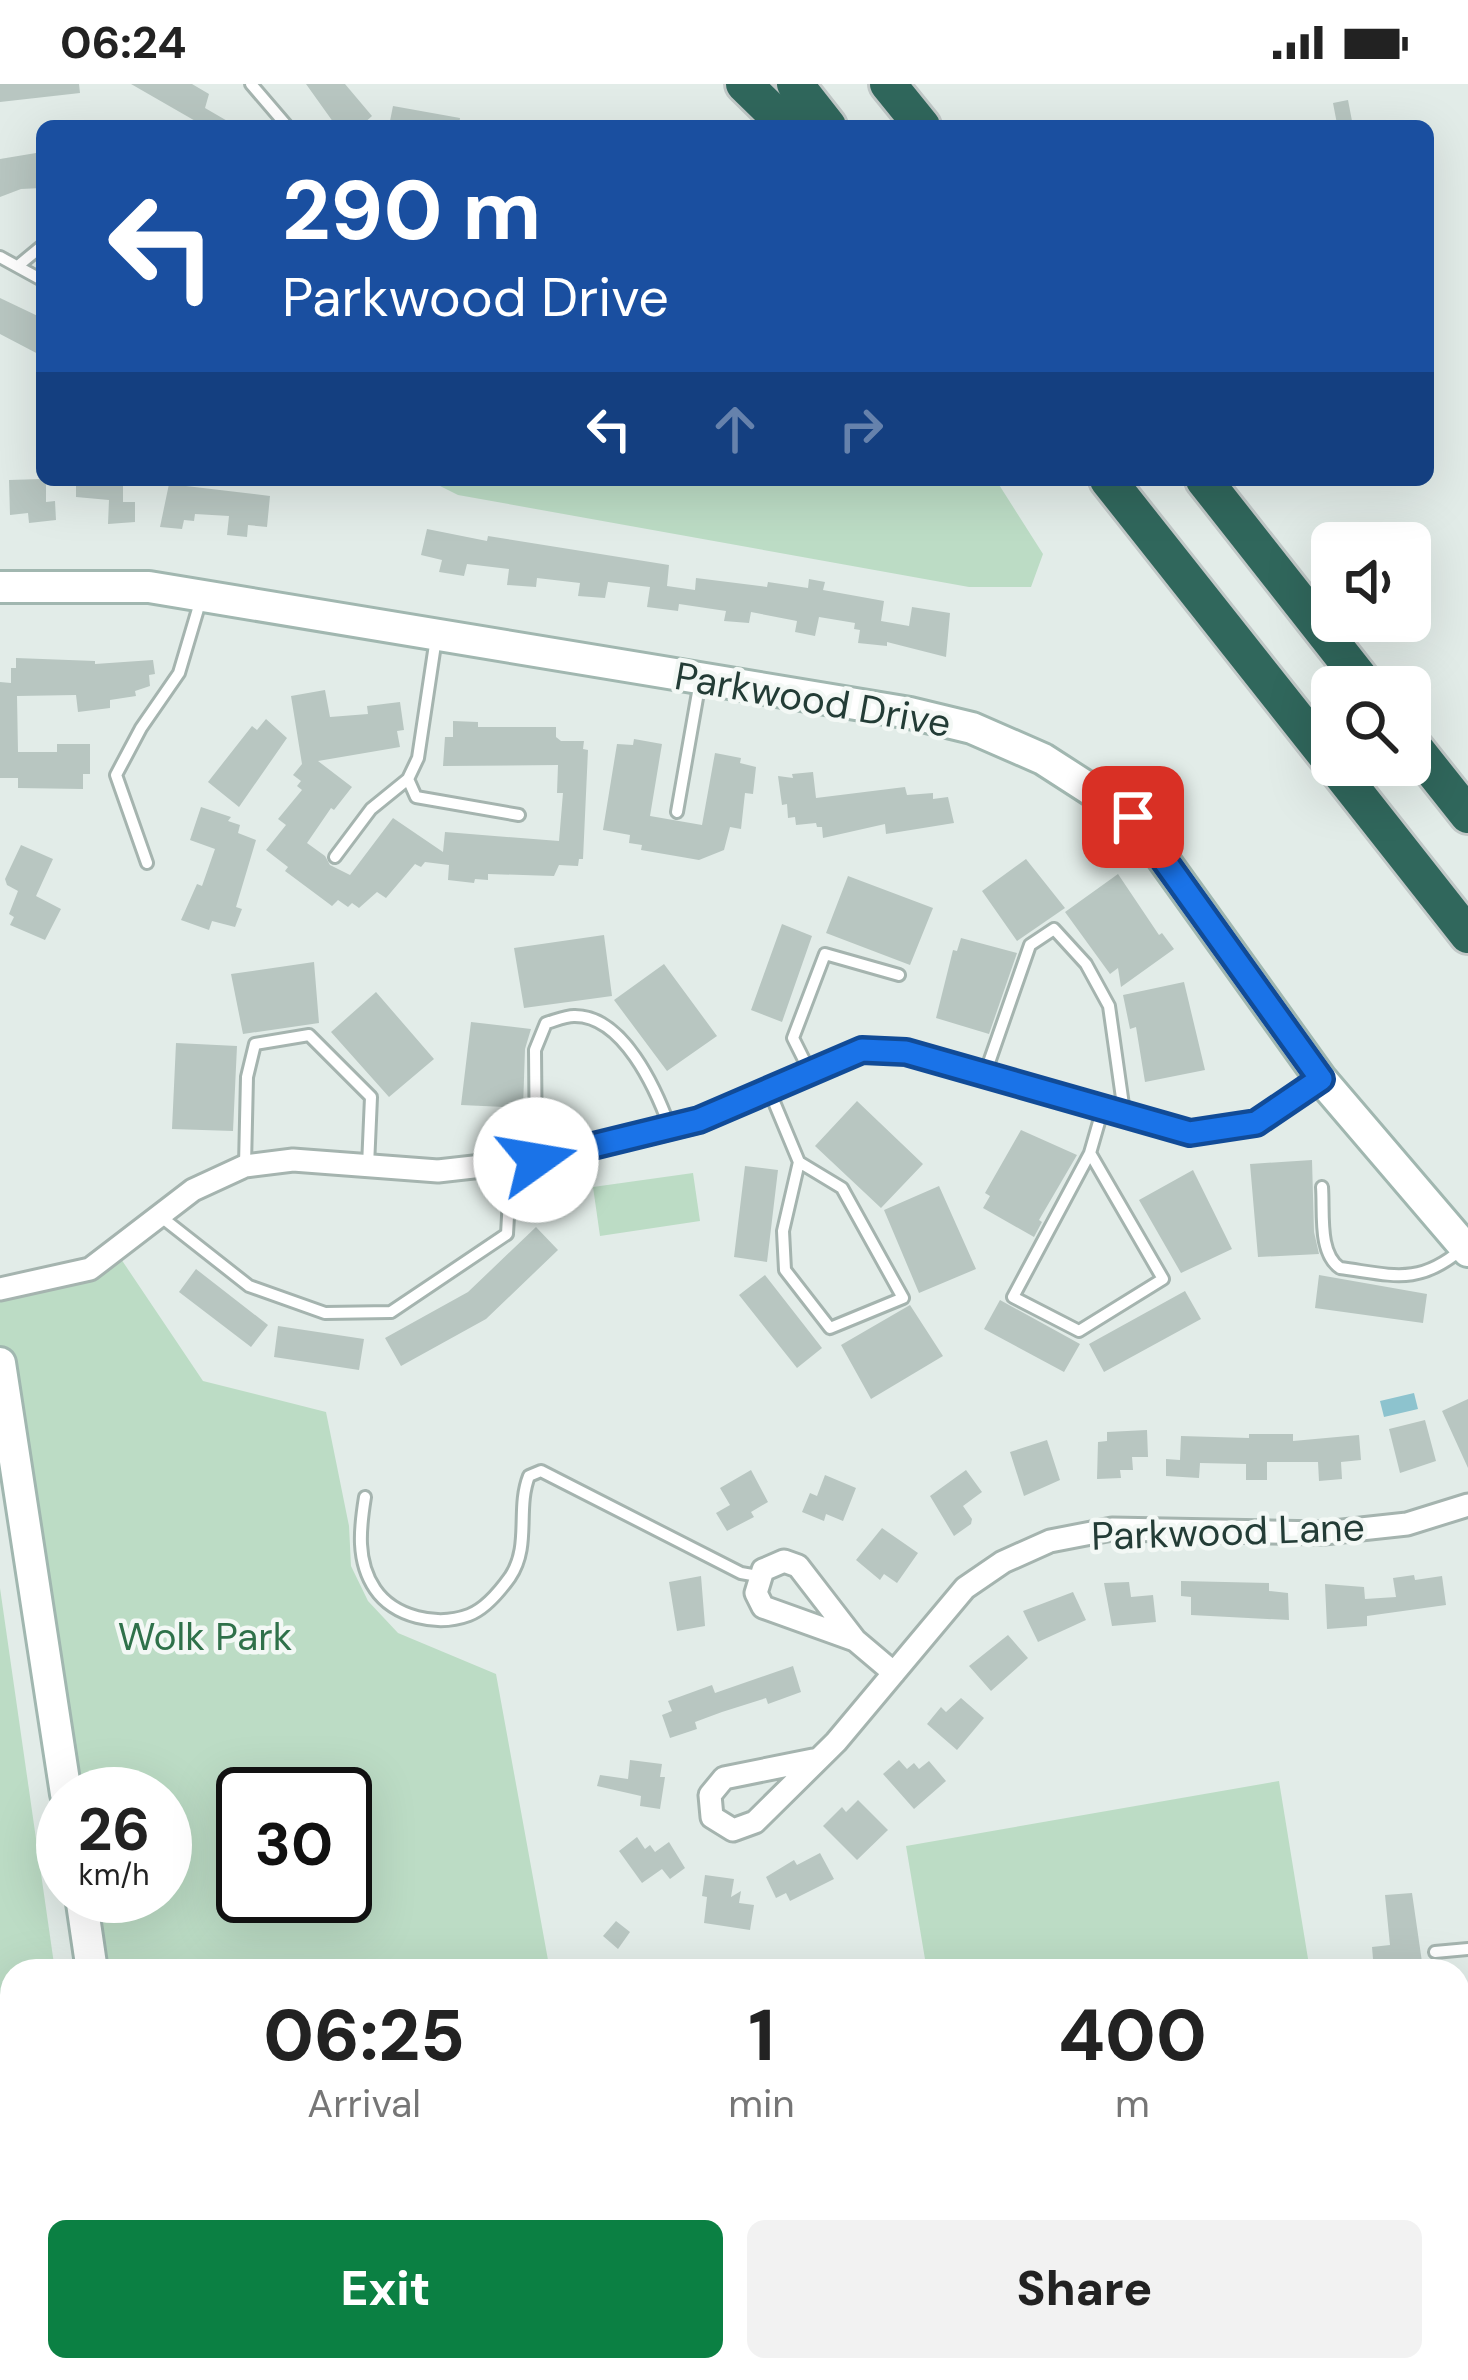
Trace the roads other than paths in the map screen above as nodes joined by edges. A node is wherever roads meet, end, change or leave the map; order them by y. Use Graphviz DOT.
graph roads {
  1 [pos="251,84"];
  2 [pos="744,84"];
  3 [pos="795,84"];
  4 [pos="888,84"];
  5 [pos="917,84"];
  6 [pos="282,120"];
  7 [pos="781,120"];
  8 [pos="823,120"];
  9 [pos="917,120"];
  10 [pos="941,120"];
  11 [pos="36,251"];
  12 [pos="0,257"];
  13 [pos="19,265"];
  14 [pos="36,276"];
  15 [pos="1113,486"];
  16 [pos="1209,486"];
  17 [pos="0,587"];
  18 [pos="202,596"];
  19 [pos="437,635"];
  20 [pos="1350,666"];
  21 [pos="701,678"];
  22 [pos="1311,736"];
  23 [pos="1431,768"];
  24 [pos="408,779"];
  25 [pos="1350,786"];
  26 [pos="677,812"];
  27 [pos="519,815"];
  28 [pos="1468,815"];
  29 [pos="335,857"];
  30 [pos="147,863"];
  31 [pos="1468,935"];
  32 [pos="898,975"];
  33 [pos="810,1072"];
  34 [pos="985,1074"];
  35 [pos="1321,1079"];
  36 [pos="769,1090"];
  37 [pos="1114,1111"];
  38 [pos="670,1128"];
  39 [pos="1090,1153"];
  40 [pos="536,1160"];
  41 [pos="800,1162"];
  42 [pos="511,1163"];
  43 [pos="245,1166"];
  44 [pos="368,1166"];
  45 [pos="1322,1187"];
  46 [pos="160,1216"];
  47 [pos="1466,1249"];
  48 [pos="0,1289"];
  49 [pos="0,1370"];
  50 [pos="365,1497"];
  51 [pos="1468,1505"];
  52 [pos="758,1576"];
  53 [pos="855,1640"];
  54 [pos="894,1673"];
  55 [pos="814,1760"];
  56 [pos="61,1767"];
  57 [pos="85,1923"];
  58 [pos="1468,1949"];
  59 [pos="1435,1952"];
  60 [pos="90,1959"];
  1 -- 6 [label="lane"];
  2 -- 7 [label="highway"];
  3 -- 8 [label="highway"];
  4 -- 9 [label="highway"];
  5 -- 10 [label="highway"];
  11 -- 13 [label="lane"];
  12 -- 13 [label="lane"];
  13 -- 14 [label="lane"];
  15 -- 22 [label="highway"];
  16 -- 20 [label="highway"];
  17 -- 18 [label="street, Parkwood Drive"];
  18 -- 19 [label="street, Parkwood Drive"];
  18 -- 30 [label="lane"];
  19 -- 21 [label="street, Parkwood Drive"];
  19 -- 24 [label="lane"];
  21 -- 26 [label="lane"];
  21 -- 35 [label="street, Parkwood Drive"];
  23 -- 28 [label="highway"];
  24 -- 27 [label="lane"];
  24 -- 29 [label="lane"];
  25 -- 31 [label="highway"];
  32 -- 33 [label="lane"];
  33 -- 34 [label="street"];
  33 -- 36 [label="street"];
  34 -- 37 [label="street"];
  34 -- 37 [label="lane"];
  35 -- 37 [label="street"];
  35 -- 47 [label="street, Parkwood Drive"];
  36 -- 38 [label="street"];
  36 -- 41 [label="lane"];
  37 -- 39 [label="lane"];
  38 -- 40 [label="street"];
  38 -- 40 [label="lane"];
  39 -- 39 [label="lane"];
  40 -- 42 [label="street"];
  41 -- 41 [label="lane"];
  42 -- 44 [label="street"];
  42 -- 46 [label="lane"];
  43 -- 44 [label="street"];
  43 -- 44 [label="lane"];
  43 -- 46 [label="street"];
  45 -- 47 [label="lane"];
  46 -- 48 [label="street"];
  49 -- 56 [label="street"];
  50 -- 52 [label="lane"];
  51 -- 54 [label="street, Parkwood Lane"];
  52 -- 53 [label="street"];
  52 -- 53 [label="street"];
  53 -- 54 [label="street"];
  54 -- 55 [label="street, Parkwood Lane"];
  55 -- 55 [label="street, Parkwood Lane"];
  57 -- 60 [label="street"];
  58 -- 59 [label="lane"];
}
